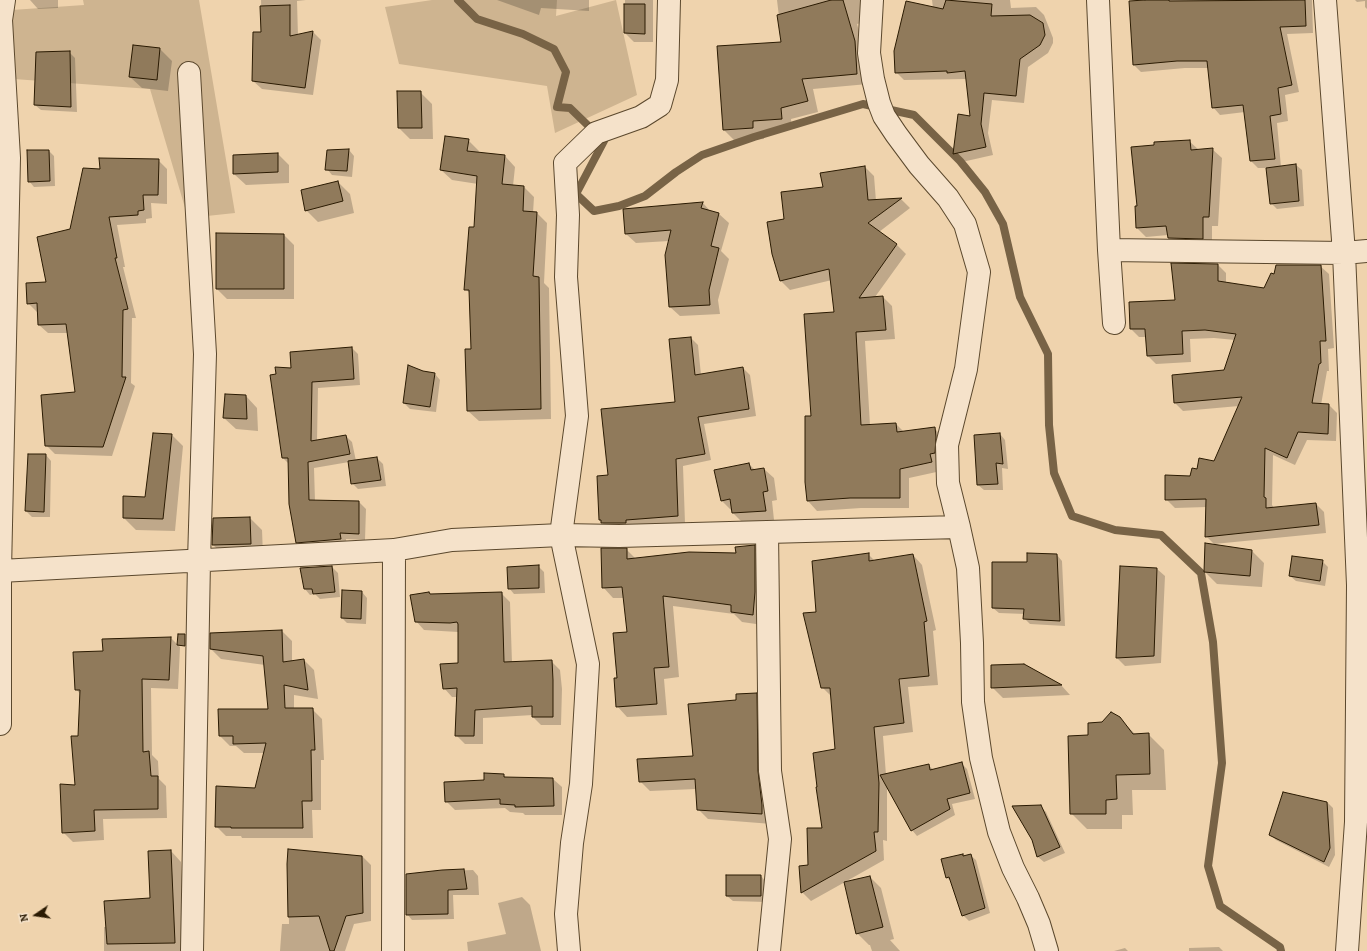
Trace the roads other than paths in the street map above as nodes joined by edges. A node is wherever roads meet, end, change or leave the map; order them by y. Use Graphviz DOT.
graph roads {
  1 [pos="4,0"];
  2 [pos="669,0"];
  3 [pos="872,0"];
  4 [pos="1098,0"];
  5 [pos="1325,0"];
  6 [pos="189,73"];
  7 [pos="1109,250"];
  8 [pos="1367,251"];
  9 [pos="1344,253"];
  10 [pos="1114,323"];
  11 [pos="959,527"];
  12 [pos="767,532"];
  13 [pos="562,535"];
  14 [pos="394,550"];
  15 [pos="199,561"];
  16 [pos="0,571"];
  17 [pos="0,724"];
  18 [pos="1361,819"];
  19 [pos="192,951"];
  20 [pos="393,951"];
  21 [pos="569,951"];
  22 [pos="770,951"];
  23 [pos="1047,951"];
  24 [pos="1347,951"];
  1 -- 16 [label="street"];
  2 -- 13 [label="street"];
  3 -- 11 [label="street"];
  4 -- 7 [label="street"];
  5 -- 9 [label="street"];
  6 -- 15 [label="street"];
  7 -- 9 [label="street"];
  7 -- 10 [label="street"];
  8 -- 9 [label="street"];
  9 -- 18 [label="street"];
  11 -- 12 [label="street"];
  11 -- 23 [label="street"];
  12 -- 13 [label="street"];
  12 -- 22 [label="street"];
  13 -- 14 [label="street"];
  13 -- 21 [label="street"];
  14 -- 15 [label="street"];
  14 -- 20 [label="street"];
  15 -- 16 [label="street"];
  15 -- 19 [label="street"];
  16 -- 17 [label="street"];
  18 -- 24 [label="street"];
}
